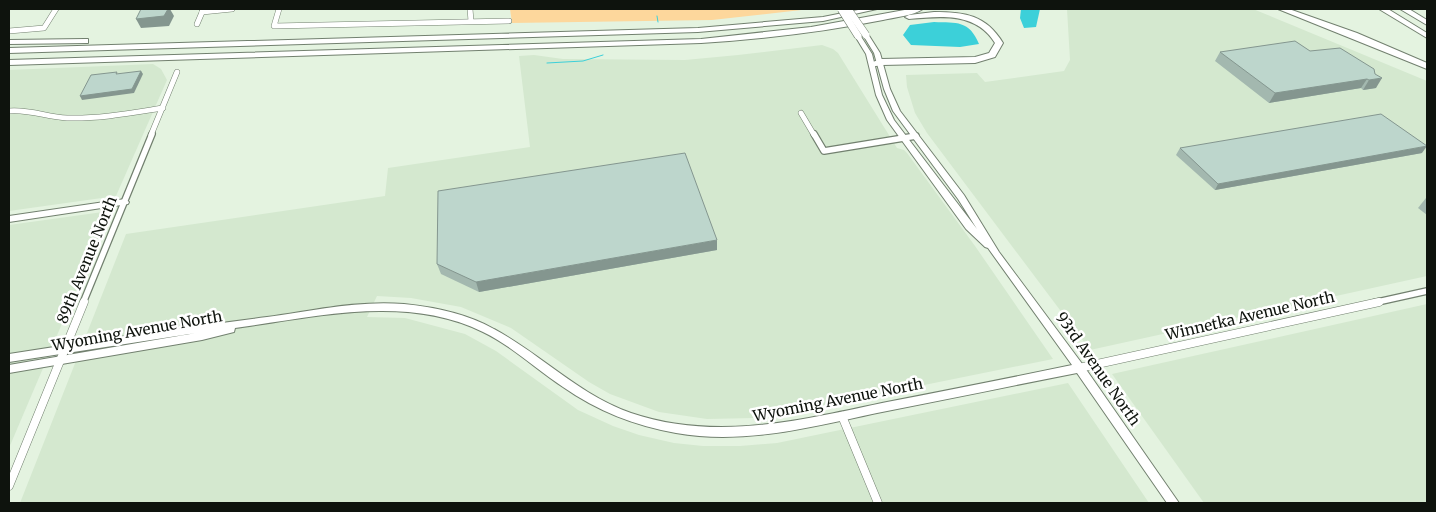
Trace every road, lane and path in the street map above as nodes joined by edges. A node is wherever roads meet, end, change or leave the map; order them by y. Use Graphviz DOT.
graph roads {
  1 [pos="56,9"];
  2 [pos="232,9"];
  3 [pos="279,9"];
  4 [pos="470,9"];
  5 [pos="841,9"];
  6 [pos="848,9"];
  7 [pos="874,9"];
  8 [pos="919,9"];
  9 [pos="1282,9"];
  10 [pos="1290,9"];
  11 [pos="1382,9"];
  12 [pos="1404,9"];
  13 [pos="203,10"];
  14 [pos="471,21"];
  15 [pos="509,21"];
  16 [pos="1427,23"];
  17 [pos="197,24"];
  18 [pos="743,27"];
  19 [pos="830,27"];
  20 [pos="9,31"];
  21 [pos="862,36"];
  22 [pos="1427,36"];
  23 [pos="9,42"];
  24 [pos="261,44"];
  25 [pos="222,45"];
  26 [pos="9,51"];
  27 [pos="215,56"];
  28 [pos="9,62"];
  29 [pos="877,64"];
  30 [pos="1427,64"];
  31 [pos="178,72"];
  32 [pos="163,108"];
  33 [pos="9,111"];
  34 [pos="801,113"];
  35 [pos="916,136"];
  36 [pos="904,138"];
  37 [pos="125,202"];
  38 [pos="9,219"];
  39 [pos="996,254"];
  40 [pos="1427,290"];
  41 [pos="270,320"];
  42 [pos="65,349"];
  43 [pos="9,358"];
  44 [pos="60,360"];
  45 [pos="1079,368"];
  46 [pos="9,369"];
  47 [pos="842,416"];
  48 [pos="9,486"];
  49 [pos="878,503"];
  50 [pos="1173,503"];
  1 -- 20 [label="street"];
  2 -- 13 [label="street"];
  3 -- 14 [label="street"];
  4 -- 14 [label="street"];
  5 -- 21 [label="street, 93rd Avenue North, bridge"];
  6 -- 18 [label="highway"];
  6 -- 21 [label="street, 93rd Avenue North, bridge"];
  7 -- 18 [label="highway"];
  8 -- 19 [label="highway"];
  9 -- 30 [label="highway"];
  10 -- 30 [label="highway"];
  11 -- 22 [label="highway"];
  12 -- 16 [label="highway"];
  13 -- 17 [label="street"];
  14 -- 15 [label="street"];
  18 -- 24 [label="highway"];
  19 -- 27 [label="highway"];
  19 -- 29 [label="highway"];
  21 -- 29 [label="street, 93rd Avenue North"];
  23 -- 24 [label="highway"];
  24 -- 25 [label="highway"];
  25 -- 26 [label="highway"];
  25 -- 27 [label="highway"];
  27 -- 28 [label="highway"];
  29 -- 35 [label="street, 93rd Avenue North"];
  29 -- 36 [label="street, 93rd Avenue North"];
  31 -- 32 [label="street, 89th Avenue North"];
  32 -- 33 [label="street"];
  32 -- 37 [label="street, 89th Avenue North"];
  34 -- 36 [label="street"];
  35 -- 36 [label="street"];
  35 -- 39 [label="street, 93rd Avenue North"];
  36 -- 39 [label="street, 93rd Avenue North"];
  37 -- 38 [label="street"];
  37 -- 42 [label="street, 89th Avenue North"];
  39 -- 45 [label="street, 93rd Avenue North"];
  40 -- 45 [label="street, Winnetka Avenue North"];
  41 -- 42 [label="street, Wyoming Avenue North"];
  41 -- 44 [label="street, Wyoming Avenue North"];
  41 -- 47 [label="street, Wyoming Avenue North"];
  42 -- 43 [label="street, Wyoming Avenue North"];
  42 -- 44 [label="street, 89th Avenue North"];
  44 -- 46 [label="street, Wyoming Avenue North"];
  44 -- 48 [label="street, 89th Avenue North"];
  45 -- 47 [label="street, Wyoming Avenue North"];
  45 -- 50 [label="street, 93rd Avenue North"];
  47 -- 49 [label="street"];
}
